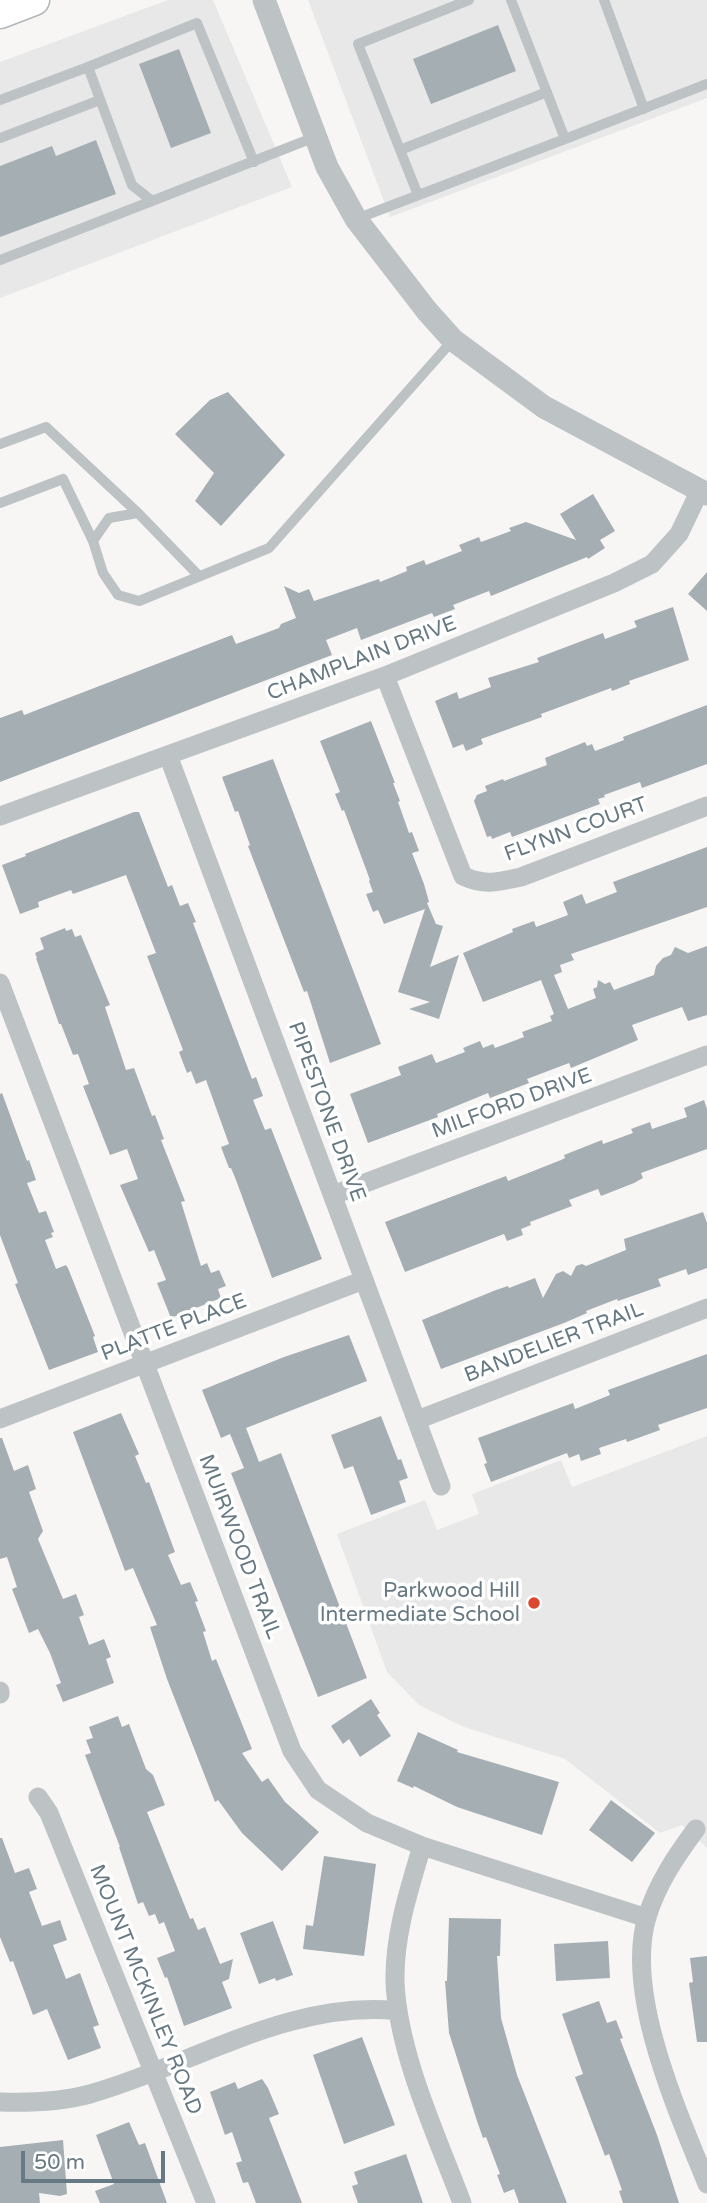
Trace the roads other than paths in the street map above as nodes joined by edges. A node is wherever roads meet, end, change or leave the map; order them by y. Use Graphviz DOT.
graph roads {
  1 [pos="34,0"];
  2 [pos="264,0"];
  3 [pos="469,0"];
  4 [pos="511,0"];
  5 [pos="604,0"];
  6 [pos="0,13"];
  7 [pos="88,67"];
  8 [pos="707,84"];
  9 [pos="547,92"];
  10 [pos="0,100"];
  11 [pos="100,100"];
  12 [pos="644,109"];
  13 [pos="316,137"];
  14 [pos="0,138"];
  15 [pos="565,139"];
  16 [pos="400,150"];
  17 [pos="254,162"];
  18 [pos="418,195"];
  19 [pos="152,201"];
  20 [pos="356,219"];
  21 [pos="0,260"];
  22 [pos="453,340"];
  23 [pos="0,444"];
  24 [pos="704,489"];
  25 [pos="0,503"];
  26 [pos="138,513"];
  27 [pos="93,541"];
  28 [pos="199,576"];
  29 [pos="385,676"];
  30 [pos="168,755"];
  31 [pos="707,806"];
  32 [pos="0,817"];
  33 [pos="0,983"];
  34 [pos="707,1055"];
  35 [pos="332,1195"];
  36 [pos="364,1280"];
  37 [pos="707,1308"];
  38 [pos="145,1363"];
  39 [pos="0,1419"];
  40 [pos="416,1420"];
  41 [pos="441,1486"];
  42 [pos="38,1797"];
  43 [pos="696,1829"];
  44 [pos="422,1846"];
  45 [pos="646,1918"];
  46 [pos="398,2011"];
  47 [pos="154,2072"];
  48 [pos="0,2102"];
  49 [pos="707,2184"];
  50 [pos="206,2203"];
  51 [pos="462,2203"];
  1 -- 6 [label="main road"];
  2 -- 13 [label="street"];
  3 -- 16 [label="lane"];
  4 -- 9 [label="lane"];
  5 -- 12 [label="lane"];
  7 -- 10 [label="lane"];
  7 -- 11 [label="lane"];
  7 -- 17 [label="lane"];
  8 -- 12 [label="lane"];
  9 -- 15 [label="lane"];
  9 -- 16 [label="lane"];
  11 -- 14 [label="lane"];
  11 -- 19 [label="lane"];
  12 -- 15 [label="lane"];
  13 -- 17 [label="lane"];
  13 -- 20 [label="street"];
  15 -- 18 [label="lane"];
  16 -- 18 [label="lane"];
  17 -- 19 [label="lane"];
  18 -- 20 [label="lane"];
  19 -- 21 [label="lane"];
  20 -- 22 [label="street"];
  22 -- 24 [label="street"];
  22 -- 28 [label="lane"];
  23 -- 26 [label="lane"];
  24 -- 29 [label="street, CHAMPLAIN DRIVE"];
  25 -- 27 [label="lane"];
  26 -- 27 [label="lane"];
  26 -- 28 [label="lane"];
  27 -- 28 [label="lane"];
  29 -- 30 [label="street, CHAMPLAIN DRIVE"];
  29 -- 31 [label="street, FLYNN COURT"];
  30 -- 32 [label="street, CHAMPLAIN DRIVE"];
  30 -- 35 [label="street, PIPESTONE DRIVE"];
  33 -- 38 [label="street, MUIRWOOD TRAIL"];
  34 -- 35 [label="street, MILFORD DRIVE"];
  35 -- 36 [label="street, PIPESTONE DRIVE"];
  36 -- 38 [label="street, PLATTE PLACE"];
  36 -- 40 [label="street, PIPESTONE DRIVE"];
  37 -- 40 [label="street, BANDELIER TRAIL"];
  38 -- 39 [label="street, PLATTE PLACE"];
  38 -- 44 [label="street, MUIRWOOD TRAIL"];
  40 -- 41 [label="street, PIPESTONE DRIVE"];
  42 -- 47 [label="street, MOUNT MCKINLEY ROAD"];
  43 -- 45 [label="street"];
  44 -- 45 [label="street, MUIRWOOD TRAIL"];
  44 -- 46 [label="street"];
  45 -- 49 [label="street"];
  46 -- 47 [label="street"];
  46 -- 51 [label="street"];
  47 -- 48 [label="street"];
  47 -- 50 [label="street, MOUNT MCKINLEY ROAD"];
}
